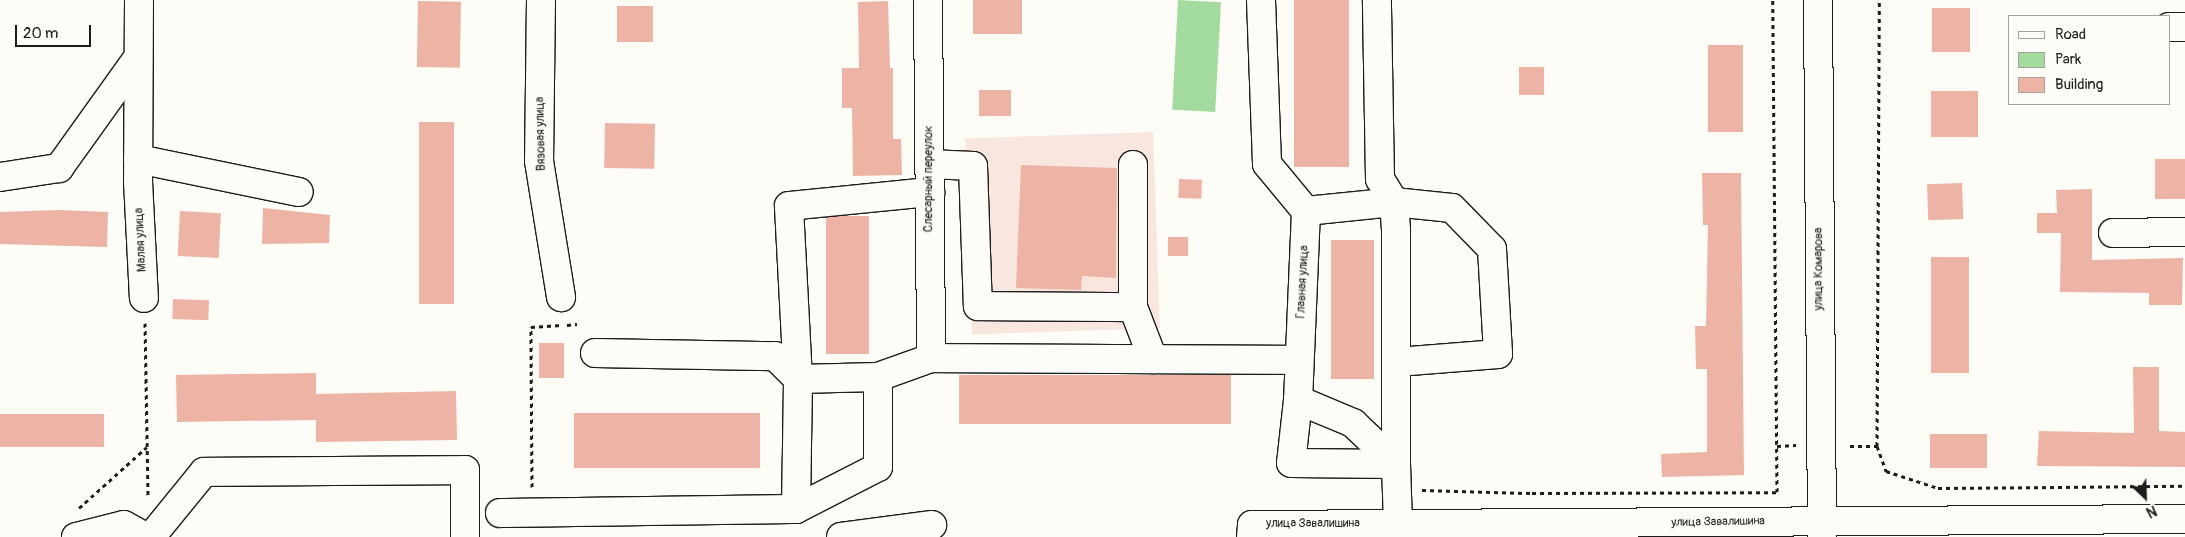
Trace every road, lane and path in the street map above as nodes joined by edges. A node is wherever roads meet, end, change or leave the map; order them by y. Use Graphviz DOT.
graph roads {
  1 [pos="139,0"];
  2 [pos="541,0"];
  3 [pos="928,0"];
  4 [pos="1261,0"];
  5 [pos="1376,0"];
  6 [pos="1773,0"];
  7 [pos="1818,0"];
  8 [pos="1879,0"];
  9 [pos="2170,27"];
  10 [pos="2185,27"];
  11 [pos="137,60"];
  12 [pos="929,164"];
  13 [pos="1134,165"];
  14 [pos="138,170"];
  15 [pos="0,177"];
  16 [pos="299,192"];
  17 [pos="930,192"];
  18 [pos="1394,202"];
  19 [pos="1306,211"];
  20 [pos="2185,232"];
  21 [pos="2113,233"];
  22 [pos="561,297"];
  23 [pos="144,298"];
  24 [pos="1133,307"];
  25 [pos="577,324"];
  26 [pos="595,353"];
  27 [pos="931,358"];
  28 [pos="1153,359"];
  29 [pos="1299,360"];
  30 [pos="1397,362"];
  31 [pos="878,377"];
  32 [pos="798,379"];
  33 [pos="1298,400"];
  34 [pos="1798,445"];
  35 [pos="1777,446"];
  36 [pos="1850,446"];
  37 [pos="1877,446"];
  38 [pos="147,447"];
  39 [pos="1396,477"];
  40 [pos="2185,486"];
  41 [pos="148,501"];
  42 [pos="796,509"];
  43 [pos="532,512"];
  44 [pos="500,513"];
  45 [pos="2185,520"];
  46 [pos="75,524"];
  47 [pos="1398,524"];
  48 [pos="932,525"];
  49 [pos="1822,529"];
  50 [pos="1942,529"];
  51 [pos="1252,531"];
  52 [pos="146,537"];
  53 [pos="151,537"];
  54 [pos="465,537"];
  55 [pos="841,537"];
  1 -- 11 [label="street, Малая улица"];
  2 -- 22 [label="street, Вязовая улица"];
  3 -- 12 [label="street, Слесарный переулок"];
  4 -- 19 [label="street"];
  5 -- 18 [label="street"];
  6 -- 35 [label="path"];
  7 -- 49 [label="street, улица Комарова"];
  8 -- 37 [label="path"];
  9 -- 10 [label="street"];
  11 -- 14 [label="street, Малая улица"];
  11 -- 15 [label="street"];
  12 -- 17 [label="street, Слесарный переулок"];
  12 -- 24 [label="street"];
  13 -- 24 [label="street"];
  14 -- 16 [label="street"];
  14 -- 23 [label="street, Малая улица"];
  17 -- 27 [label="street, Слесарный переулок"];
  17 -- 32 [label="street"];
  18 -- 19 [label="street"];
  18 -- 30 [label="street"];
  18 -- 30 [label="street"];
  19 -- 29 [label="street, Главная улица"];
  20 -- 21 [label="street"];
  22 -- 25 [label="path"];
  23 -- 38 [label="path"];
  24 -- 28 [label="street"];
  25 -- 26 [label="path"];
  25 -- 43 [label="path"];
  26 -- 32 [label="street"];
  27 -- 28 [label="street"];
  27 -- 31 [label="street"];
  28 -- 29 [label="street"];
  29 -- 33 [label="street, Главная улица"];
  30 -- 39 [label="street"];
  31 -- 32 [label="street"];
  31 -- 42 [label="street"];
  32 -- 42 [label="street"];
  33 -- 39 [label="street"];
  33 -- 39 [label="street, Главная улица"];
  34 -- 35 [label="path"];
  35 -- 39 [label="path"];
  36 -- 37 [label="path"];
  37 -- 40 [label="path"];
  38 -- 41 [label="path"];
  38 -- 46 [label="path"];
  39 -- 47 [label="street"];
  42 -- 43 [label="street"];
  43 -- 44 [label="street"];
  45 -- 50 [label="street, улица Завалишина"];
  46 -- 52 [label="street"];
  47 -- 49 [label="street, улица Завалишина"];
  47 -- 51 [label="street, улица Завалишина"];
  48 -- 55 [label="street"];
  49 -- 50 [label="street, улица Завалишина"];
  53 -- 54 [label="street"];
}
